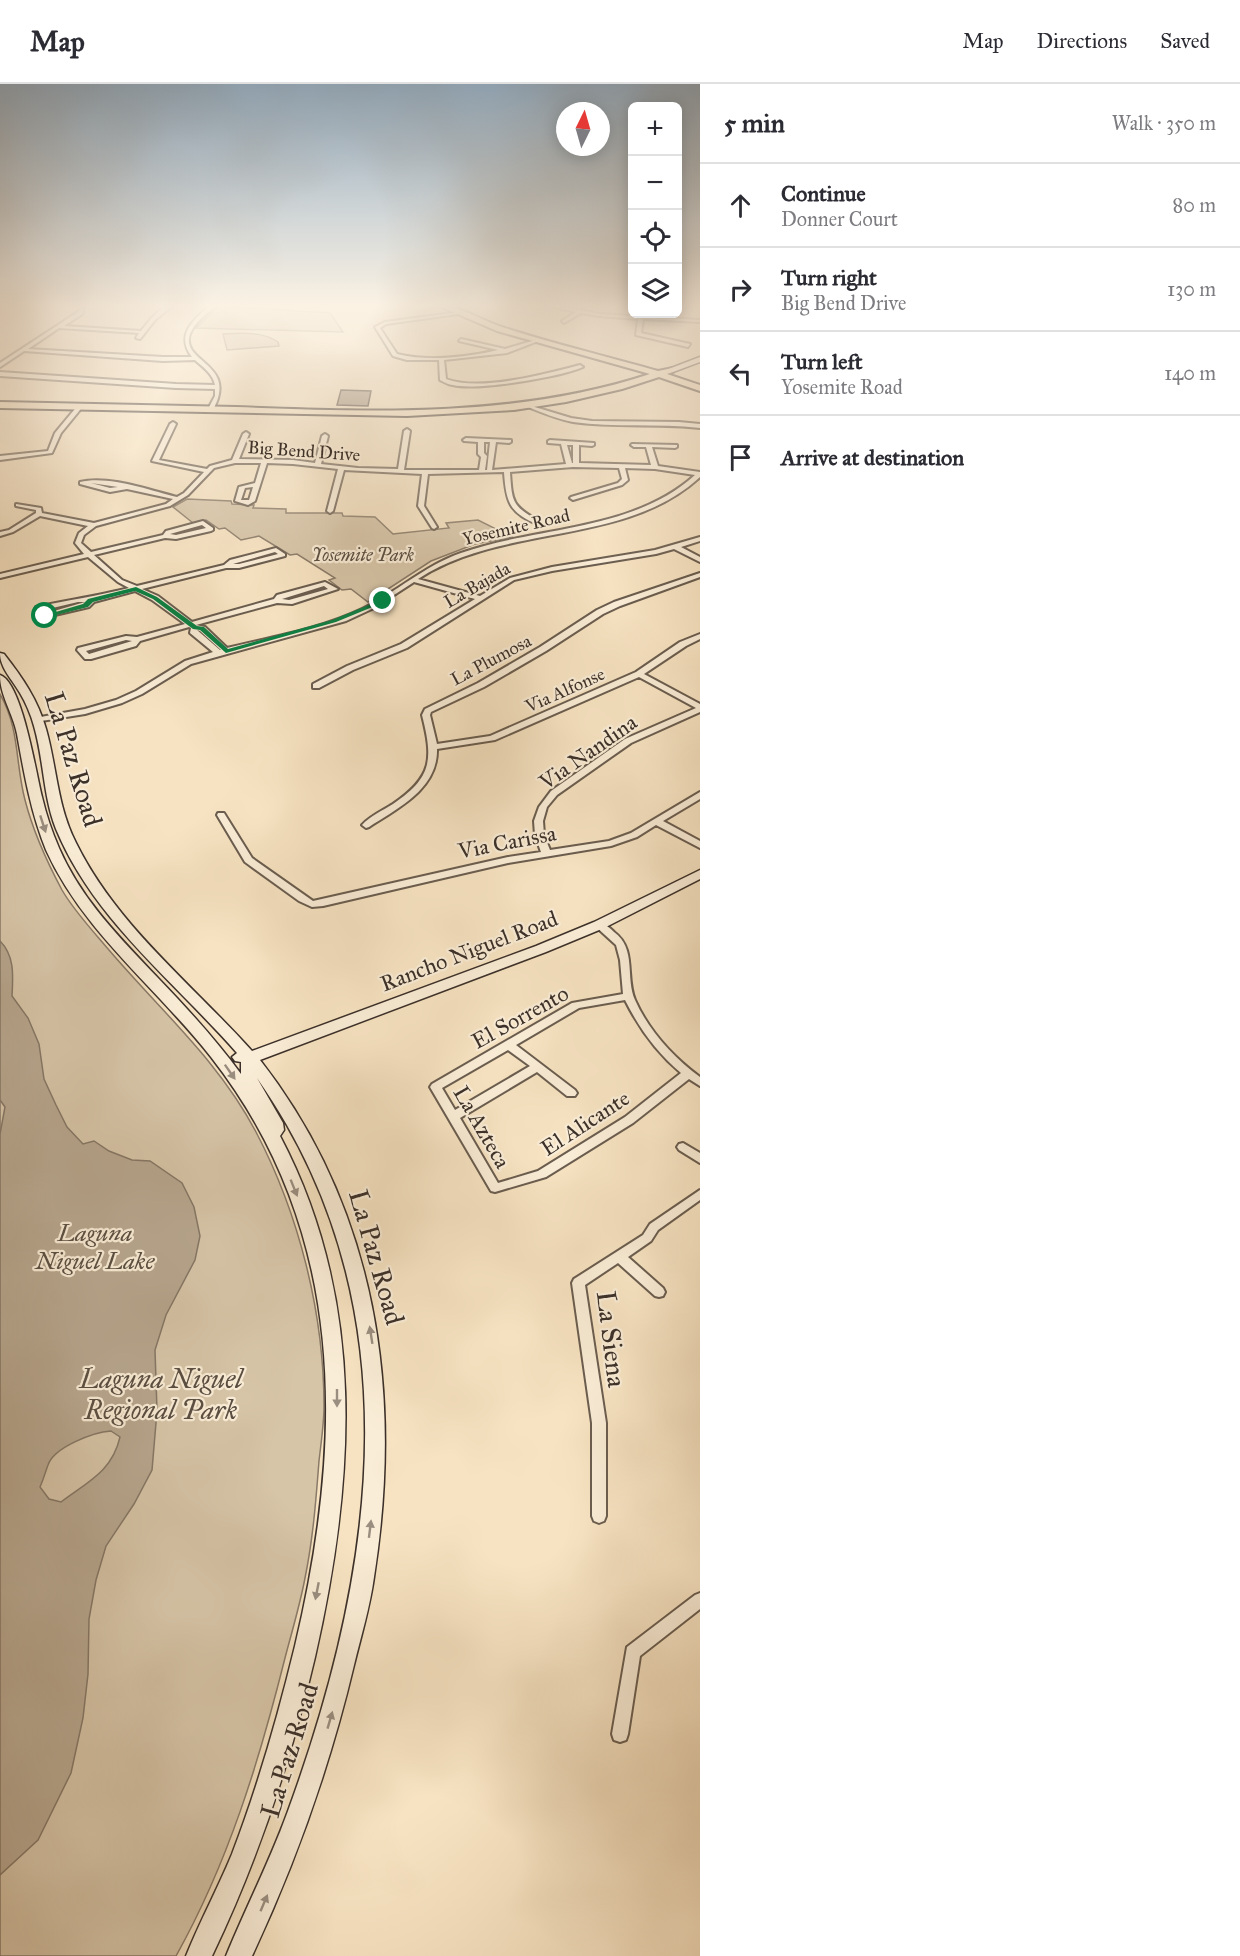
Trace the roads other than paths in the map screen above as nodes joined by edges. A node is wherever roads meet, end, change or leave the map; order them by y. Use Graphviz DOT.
graph roads {
  1 [pos="217,390"];
  2 [pos="603,390"];
  3 [pos="0,402"];
  4 [pos="81,405"];
  5 [pos="530,406"];
  6 [pos="212,409"];
  7 [pos="173,424"];
  8 [pos="700,426"];
  9 [pos="407,431"];
  10 [pos="246,434"];
  11 [pos="325,436"];
  12 [pos="466,440"];
  13 [pos="481,440"];
  14 [pos="493,441"];
  15 [pos="509,441"];
  16 [pos="550,442"];
  17 [pos="564,443"];
  18 [pos="576,443"];
  19 [pos="592,444"];
  20 [pos="634,445"];
  21 [pos="648,445"];
  22 [pos="660,446"];
  23 [pos="675,446"];
  24 [pos="487,457"];
  25 [pos="567,457"];
  26 [pos="575,457"];
  27 [pos="658,457"];
  28 [pos="0,458"];
  29 [pos="235,461"];
  30 [pos="265,461"];
  31 [pos="572,465"];
  32 [pos="317,466"];
  33 [pos="622,466"];
  34 [pos="659,468"];
  35 [pos="341,469"];
  36 [pos="208,471"];
  37 [pos="509,471"];
  38 [pos="401,472"];
  39 [pos="425,472"];
  40 [pos="486,472"];
  41 [pos="700,474"];
  42 [pos="256,484"];
  43 [pos="126,487"];
  44 [pos="573,498"];
  45 [pos="179,499"];
  46 [pos="18,505"];
  47 [pos="330,511"];
  48 [pos="39,514"];
  49 [pos="537,522"];
  50 [pos="94,525"];
  51 [pos="434,527"];
  52 [pos="0,534"];
  53 [pos="165,536"];
  54 [pos="700,539"];
  55 [pos="674,546"];
  56 [pos="88,554"];
  57 [pos="700,560"];
  58 [pos="226,566"];
  59 [pos="700,575"];
  60 [pos="0,576"];
  61 [pos="414,580"];
  62 [pos="136,589"];
  63 [pos="479,598"];
  64 [pos="277,601"];
  65 [pos="32,602"];
  66 [pos="42,612"];
  67 [pos="53,623"];
  68 [pos="193,626"];
  69 [pos="700,636"];
  70 [pos="137,639"];
  71 [pos="73,642"];
  72 [pos="81,650"];
  73 [pos="223,652"];
  74 [pos="0,656"];
  75 [pos="88,657"];
  76 [pos="94,663"];
  77 [pos="639,675"];
  78 [pos="0,678"];
  79 [pos="316,686"];
  80 [pos="700,708"];
  81 [pos="38,720"];
  82 [pos="433,747"];
  83 [pos="29,767"];
  84 [pos="700,795"];
  85 [pos="221,815"];
  86 [pos="657,822"];
  87 [pos="366,825"];
  88 [pos="700,845"];
  89 [pos="546,852"];
  90 [pos="700,874"];
  91 [pos="599,925"];
  92 [pos="152,980"];
  93 [pos="628,996"];
  94 [pos="508,1044"];
  95 [pos="249,1058"];
  96 [pos="537,1067"];
  97 [pos="688,1074"];
  98 [pos="700,1082"];
  99 [pos="436,1087"];
  100 [pos="571,1093"];
  101 [pos="453,1117"];
  102 [pos="271,1134"];
  103 [pos="683,1147"];
  104 [pos="700,1159"];
  105 [pos="495,1188"];
  106 [pos="700,1194"];
  107 [pos="619,1256"];
  108 [pos="658,1292"];
  109 [pos="599,1516"];
  110 [pos="700,1600"];
  111 [pos="620,1734"];
  112 [pos="199,1956"];
  113 [pos="239,1956"];
  1 -- 6 [label="street"];
  2 -- 5 [label="main road"];
  3 -- 4 [label="main road"];
  4 -- 6 [label="main road"];
  4 -- 28 [label="street"];
  5 -- 6 [label="main road"];
  5 -- 8 [label="street"];
  7 -- 36 [label="street"];
  9 -- 38 [label="street"];
  10 -- 29 [label="street"];
  11 -- 32 [label="street"];
  12 -- 13 [label="street"];
  13 -- 14 [label="street"];
  13 -- 24 [label="street"];
  14 -- 15 [label="street"];
  14 -- 24 [label="street"];
  16 -- 17 [label="street"];
  17 -- 18 [label="street"];
  17 -- 25 [label="street"];
  18 -- 19 [label="street"];
  18 -- 26 [label="street"];
  20 -- 21 [label="street"];
  21 -- 22 [label="street"];
  21 -- 27 [label="street"];
  22 -- 23 [label="street"];
  22 -- 27 [label="street"];
  24 -- 40 [label="street"];
  25 -- 26 [label="street"];
  25 -- 31 [label="street"];
  26 -- 31 [label="street"];
  27 -- 34 [label="street"];
  29 -- 30 [label="street, Big Bend Drive"];
  29 -- 36 [label="street, Big Bend Drive"];
  30 -- 32 [label="street, Big Bend Drive"];
  30 -- 42 [label="street"];
  31 -- 33 [label="street, Big Bend Drive"];
  31 -- 37 [label="street, Big Bend Drive"];
  32 -- 35 [label="street, Big Bend Drive"];
  33 -- 34 [label="street, Big Bend Drive"];
  33 -- 44 [label="street"];
  34 -- 41 [label="street, Big Bend Drive"];
  35 -- 38 [label="street, Big Bend Drive"];
  35 -- 47 [label="street"];
  36 -- 45 [label="street, Big Bend Drive"];
  37 -- 40 [label="street, Big Bend Drive"];
  37 -- 49 [label="street"];
  38 -- 39 [label="street, Big Bend Drive"];
  39 -- 40 [label="street, Big Bend Drive"];
  39 -- 51 [label="street"];
  41 -- 61 [label="street, Yosemite Road"];
  43 -- 43 [label="street"];
  43 -- 45 [label="street"];
  45 -- 50 [label="street, Big Bend Drive"];
  46 -- 48 [label="street"];
  48 -- 50 [label="street"];
  48 -- 52 [label="street"];
  50 -- 56 [label="street"];
  53 -- 53 [label="street"];
  53 -- 56 [label="street"];
  54 -- 55 [label="street, La Bajada"];
  55 -- 57 [label="street"];
  55 -- 63 [label="street, La Bajada"];
  56 -- 60 [label="street"];
  56 -- 62 [label="street"];
  58 -- 58 [label="street"];
  58 -- 62 [label="street"];
  59 -- 82 [label="street, La Plumosa"];
  61 -- 63 [label="street"];
  61 -- 73 [label="street, Yosemite Road"];
  62 -- 66 [label="street"];
  62 -- 68 [label="street"];
  63 -- 79 [label="street, La Bajada"];
  64 -- 64 [label="street"];
  64 -- 68 [label="street"];
  65 -- 66 [label="street"];
  66 -- 67 [label="street"];
  68 -- 70 [label="street"];
  68 -- 73 [label="street"];
  69 -- 77 [label="street, Via Alfonse"];
  70 -- 72 [label="street"];
  70 -- 75 [label="street"];
  71 -- 72 [label="street"];
  72 -- 75 [label="street"];
  73 -- 81 [label="street, Yosemite Road"];
  74 -- 81 [label="main road, La Paz Road"];
  75 -- 76 [label="street"];
  77 -- 80 [label="street"];
  77 -- 82 [label="street, Via Alfonse"];
  78 -- 81 [label="main road"];
  78 -- 83 [label="main road, La Paz Road"];
  80 -- 89 [label="street, Via Nandina"];
  81 -- 83 [label="main road"];
  81 -- 95 [label="main road, La Paz Road"];
  82 -- 87 [label="street, La Plumosa"];
  83 -- 92 [label="main road, La Paz Road, one-way"];
  84 -- 86 [label="street, Via Carissa"];
  85 -- 89 [label="street, Via Carissa"];
  86 -- 88 [label="street"];
  86 -- 89 [label="street, Via Carissa"];
  90 -- 91 [label="main road, Rancho Niguel Road"];
  91 -- 93 [label="street"];
  91 -- 95 [label="main road, Rancho Niguel Road"];
  92 -- 95 [label="main road"];
  92 -- 102 [label="main road, La Paz Road, one-way"];
  93 -- 94 [label="street, El Sorrento"];
  93 -- 97 [label="street"];
  94 -- 96 [label="street"];
  94 -- 99 [label="street, El Sorrento"];
  95 -- 102 [label="main road"];
  113 -- 95 [label="main road, La Paz Road, one-way"];
  96 -- 100 [label="street"];
  96 -- 101 [label="street"];
  97 -- 98 [label="street"];
  97 -- 105 [label="street, El Alicante"];
  99 -- 101 [label="street, La Azteca"];
  101 -- 105 [label="street, La Azteca"];
  102 -- 112 [label="main road, La Paz Road, one-way"];
  103 -- 104 [label="street"];
  106 -- 107 [label="street, La Siena"];
  107 -- 108 [label="street"];
  107 -- 109 [label="street, La Siena"];
  110 -- 111 [label="street"];
}
